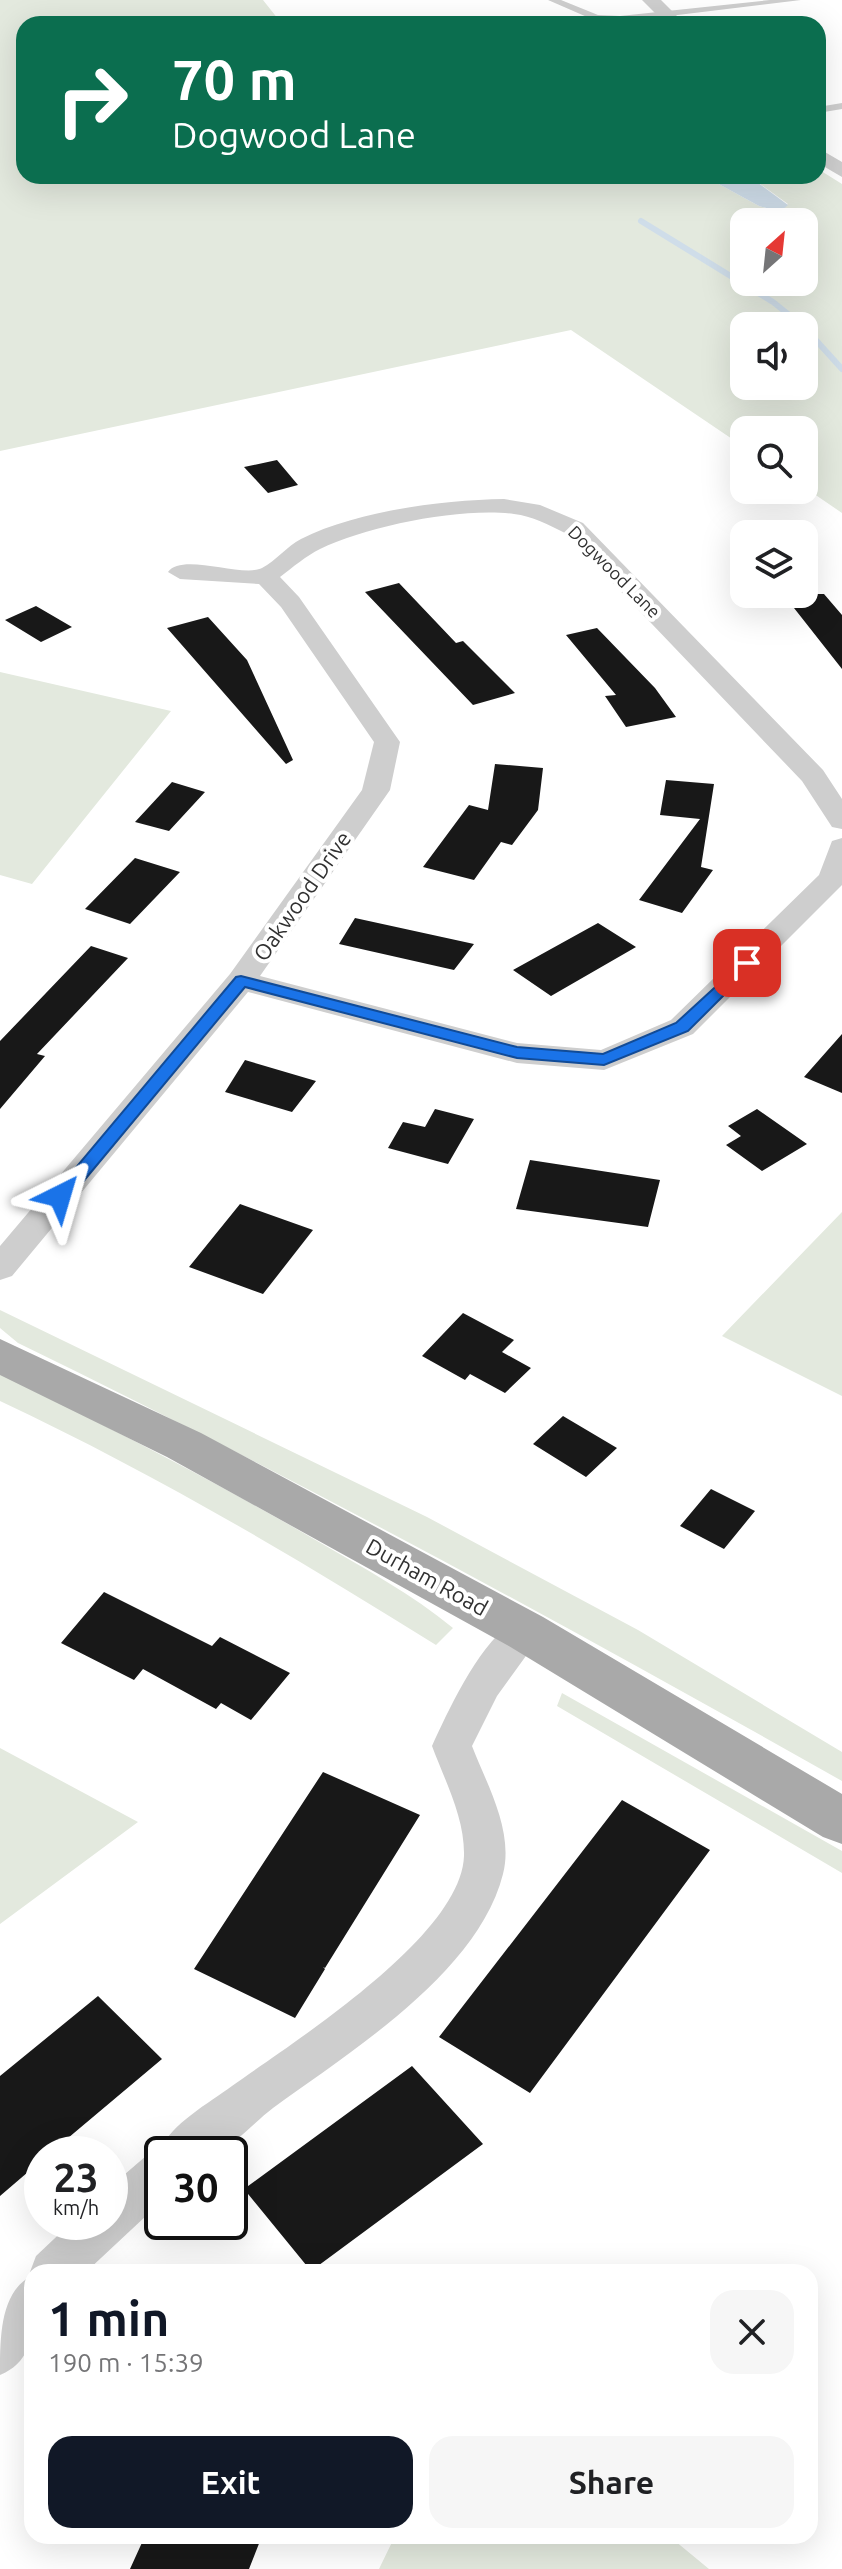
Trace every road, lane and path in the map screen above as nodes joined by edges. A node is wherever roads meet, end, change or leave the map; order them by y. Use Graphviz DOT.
graph roads {
  1 [pos="553,0"];
  2 [pos="651,0"];
  3 [pos="796,0"];
  4 [pos="592,16"];
  5 [pos="668,16"];
  6 [pos="697,16"];
  7 [pos="180,572"];
  8 [pos="266,577"];
  9 [pos="842,821"];
  10 [pos="842,847"];
  11 [pos="241,981"];
  12 [pos="0,1268"];
  13 [pos="0,1355"];
  14 [pos="525,1631"];
  15 [pos="842,1821"];
  16 [pos="203,2136"];
  17 [pos="144,2187"];
  18 [pos="128,2201"];
  19 [pos="86,2240"];
  20 [pos="61,2264"];
  21 [pos="24,2312"];
  22 [pos="0,2351"];
  1 -- 4 [label="lane"];
  2 -- 5 [label="street"];
  3 -- 6 [label="lane"];
  7 -- 8 [label="street"];
  8 -- 9 [label="street, Dogwood Lane"];
  8 -- 11 [label="street, Oakwood Drive"];
  10 -- 11 [label="street"];
  11 -- 12 [label="street, Oakwood Drive"];
  13 -- 14 [label="main road, Durham Road"];
  14 -- 15 [label="main road, Durham Road"];
  14 -- 16 [label="street"];
  17 -- 18 [label="street"];
  19 -- 20 [label="street"];
  21 -- 22 [label="street"];
}
